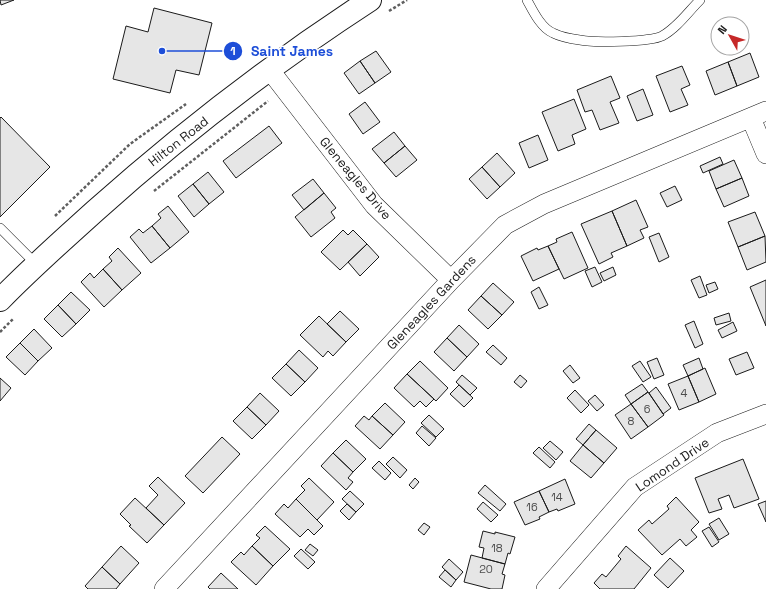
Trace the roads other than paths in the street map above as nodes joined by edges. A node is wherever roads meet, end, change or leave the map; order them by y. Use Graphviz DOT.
graph roads {
  1 [pos="527,0"];
  2 [pos="700,0"];
  3 [pos="379,6"];
  4 [pos="269,69"];
  5 [pos="759,115"];
  6 [pos="766,154"];
  7 [pos="0,228"];
  8 [pos="36,264"];
  9 [pos="451,280"];
  10 [pos="2,292"];
  11 [pos="766,414"];
  12 [pos="164,589"];
  13 [pos="546,589"];
  1 -- 2 [label="lane"];
  3 -- 4 [label="street, Hilton Road"];
  4 -- 8 [label="street, Hilton Road"];
  4 -- 9 [label="street, Gleneagles Drive"];
  5 -- 6 [label="street"];
  5 -- 9 [label="street, Gleneagles Gardens"];
  7 -- 8 [label="lane"];
  8 -- 10 [label="street, Hilton Road"];
  9 -- 12 [label="street, Gleneagles Gardens"];
  11 -- 13 [label="street, Lomond Drive"];
}
